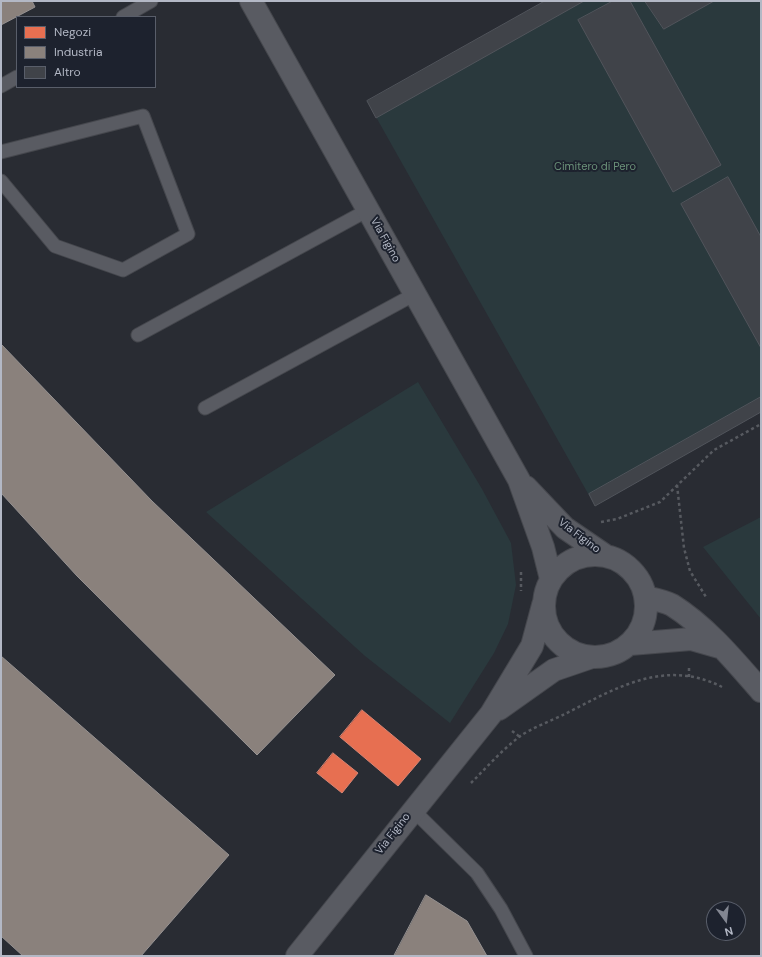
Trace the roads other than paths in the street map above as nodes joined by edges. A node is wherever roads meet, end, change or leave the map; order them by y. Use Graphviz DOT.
graph roads {
  1 [pos="151,1"];
  2 [pos="251,1"];
  3 [pos="125,16"];
  4 [pos="16,78"];
  5 [pos="1,86"];
  6 [pos="1,152"];
  7 [pos="1,181"];
  8 [pos="368,210"];
  9 [pos="415,294"];
  10 [pos="138,335"];
  11 [pos="205,408"];
  12 [pos="519,480"];
  13 [pos="606,556"];
  14 [pos="551,579"];
  15 [pos="645,596"];
  16 [pos="543,605"];
  17 [pos="693,631"];
  18 [pos="630,644"];
  19 [pos="592,657"];
  20 [pos="761,691"];
  21 [pos="491,714"];
  22 [pos="413,810"];
  23 [pos="297,956"];
  24 [pos="526,956"];
  1 -- 3 [label="lane"];
  2 -- 8 [label="street, Via Figino"];
  4 -- 5 [label="lane"];
  6 -- 7 [label="lane"];
  8 -- 9 [label="street, Via Figino"];
  8 -- 10 [label="lane"];
  9 -- 11 [label="lane"];
  9 -- 12 [label="street, Via Figino"];
  12 -- 13 [label="street, Via Figino"];
  12 -- 14 [label="street, Via Figino"];
  13 -- 14 [label="street"];
  13 -- 15 [label="street"];
  14 -- 16 [label="street"];
  15 -- 17 [label="street"];
  15 -- 18 [label="street"];
  16 -- 19 [label="street"];
  16 -- 21 [label="street, Via Figino"];
  17 -- 18 [label="street"];
  17 -- 20 [label="street"];
  18 -- 19 [label="street"];
  19 -- 21 [label="street, Via Figino"];
  21 -- 22 [label="street, Via Figino"];
  22 -- 23 [label="street, Via Figino"];
  22 -- 24 [label="lane"];
}
